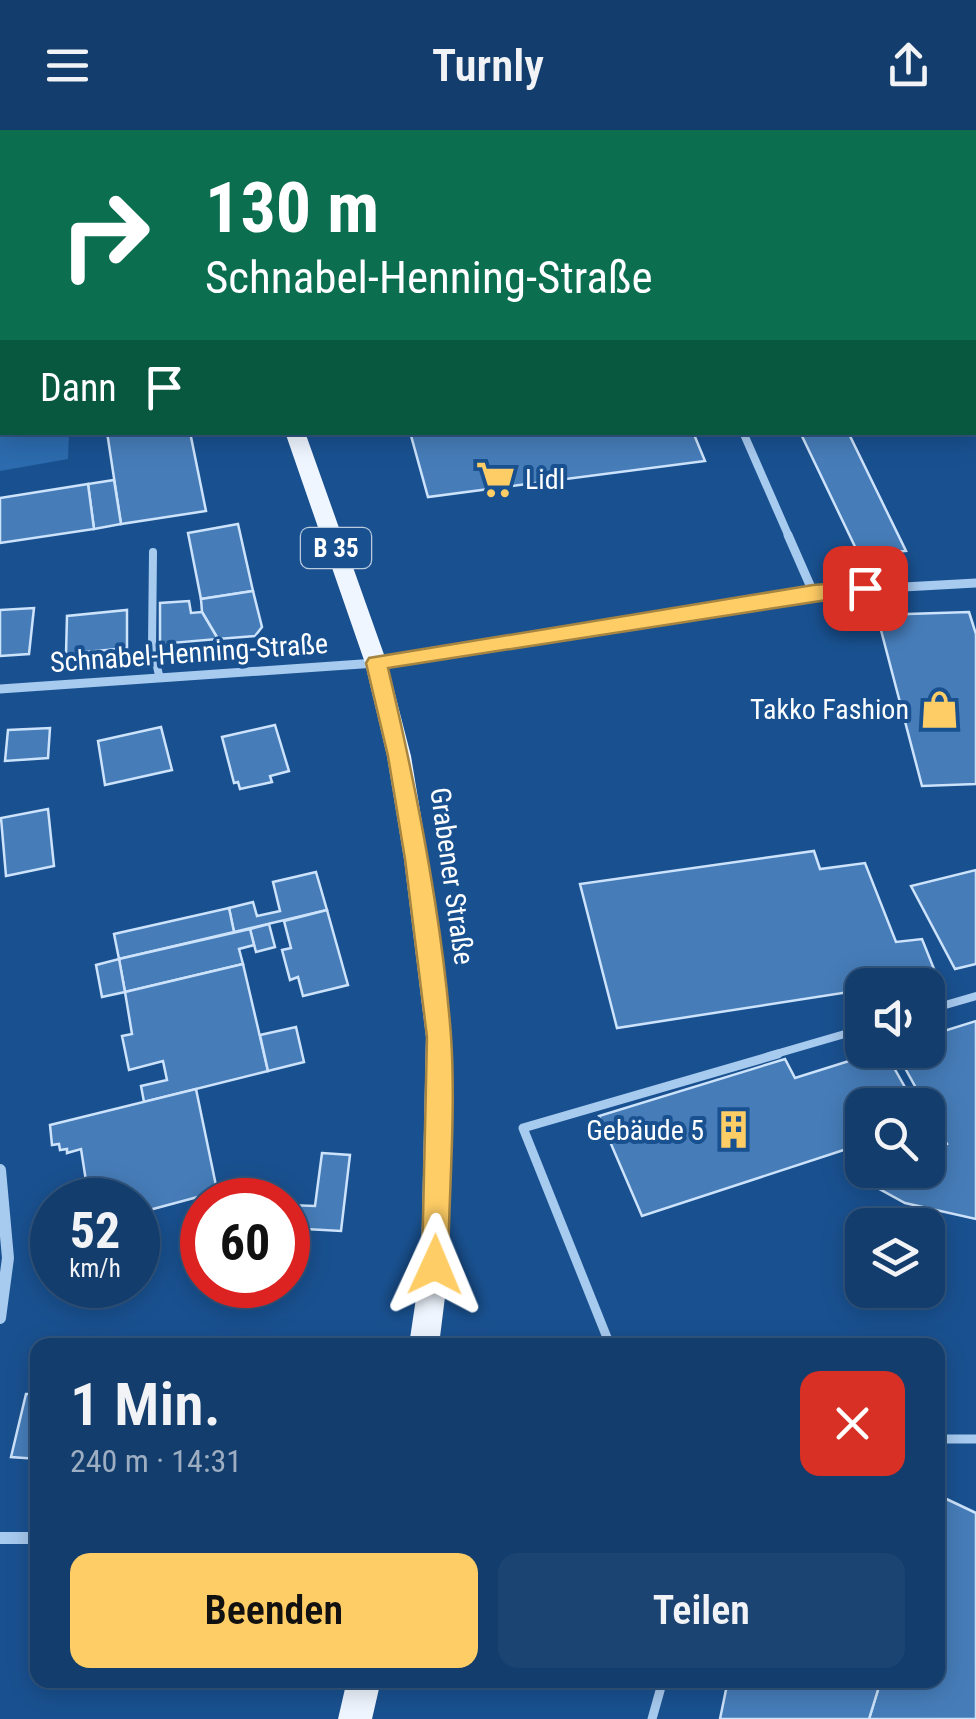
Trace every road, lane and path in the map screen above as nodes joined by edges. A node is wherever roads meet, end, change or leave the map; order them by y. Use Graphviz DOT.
graph roads {
  1 [pos="296,435"];
  2 [pos="744,435"];
  3 [pos="153,552"];
  4 [pos="976,582"];
  5 [pos="837,590"];
  6 [pos="813,592"];
  7 [pos="847,616"];
  8 [pos="376,663"];
  9 [pos="160,675"];
  10 [pos="0,689"];
  11 [pos="976,996"];
  12 [pos="945,1005"];
  13 [pos="845,1034"];
  14 [pos="0,1170"];
  15 [pos="0,1318"];
  16 [pos="425,1338"];
  17 [pos="607,1338"];
  18 [pos="945,1439"];
  19 [pos="976,1440"];
  20 [pos="0,1538"];
  21 [pos="30,1538"];
  22 [pos="362,1688"];
  23 [pos="661,1688"];
  24 [pos="355,1719"];
  25 [pos="652,1719"];
  1 -- 8 [label="main road, Grabener Straße / B 35"];
  2 -- 6 [label="street"];
  3 -- 9 [label="lane"];
  4 -- 5 [label="street, Schnabel-Henning-Straße"];
  5 -- 6 [label="street, Schnabel-Henning-Straße"];
  5 -- 7 [label="lane"];
  6 -- 8 [label="street, Schnabel-Henning-Straße"];
  8 -- 9 [label="street, Schnabel-Henning-Straße"];
  8 -- 16 [label="main road, Grabener Straße / B 35"];
  9 -- 10 [label="street, Schnabel-Henning-Straße"];
  11 -- 12 [label="lane"];
  13 -- 17 [label="lane"];
  14 -- 15 [label="street"];
  18 -- 19 [label="lane"];
  20 -- 21 [label="street"];
  22 -- 24 [label="main road"];
  23 -- 25 [label="lane"];
}
